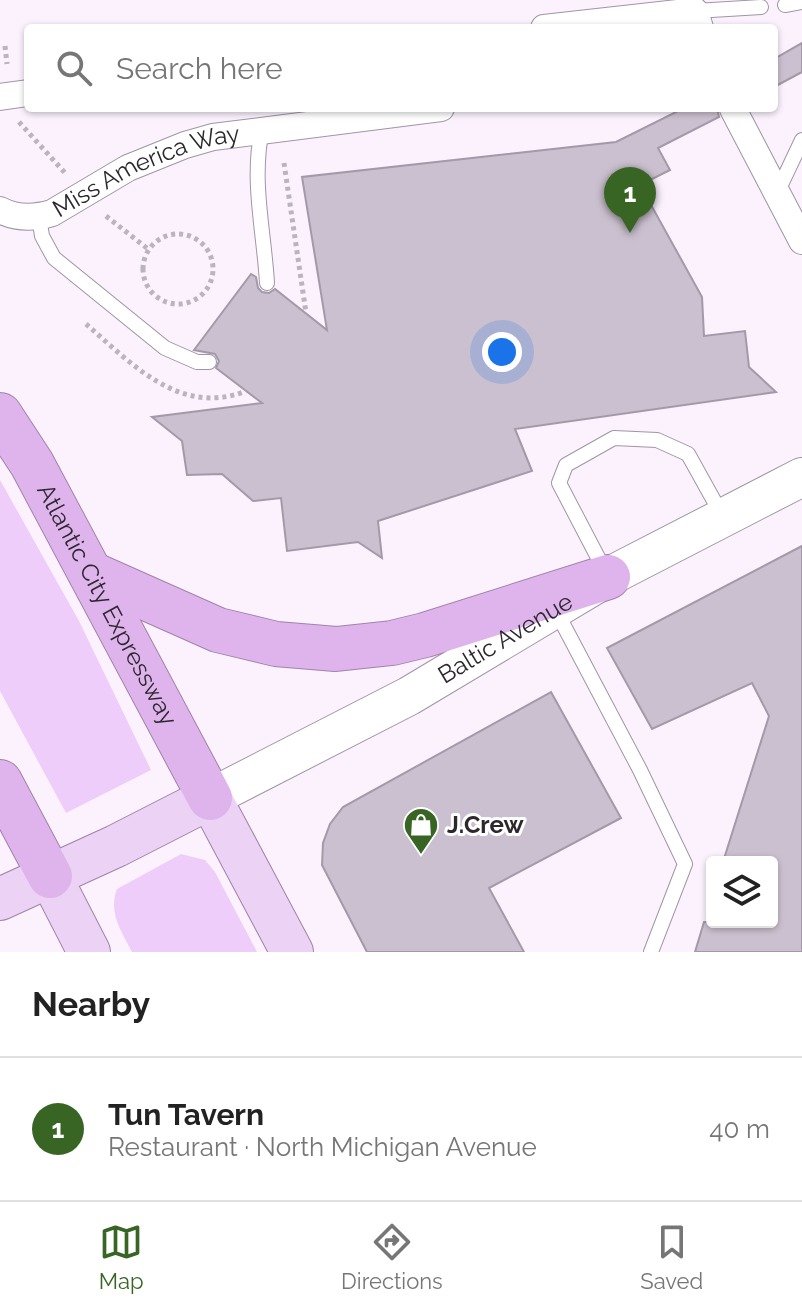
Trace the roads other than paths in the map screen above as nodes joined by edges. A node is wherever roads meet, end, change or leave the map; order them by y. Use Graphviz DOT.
graph roads {
  1 [pos="802,2"];
  2 [pos="785,5"];
  3 [pos="761,7"];
  4 [pos="693,10"];
  5 [pos="577,24"];
  6 [pos="24,94"];
  7 [pos="0,97"];
  8 [pos="407,112"];
  9 [pos="735,112"];
  10 [pos="262,129"];
  11 [pos="802,140"];
  12 [pos="777,194"];
  13 [pos="0,210"];
  14 [pos="39,217"];
  15 [pos="802,241"];
  16 [pos="267,283"];
  17 [pos="209,362"];
  18 [pos="0,415"];
  19 [pos="802,477"];
  20 [pos="724,517"];
  21 [pos="92,574"];
  22 [pos="608,577"];
  23 [pos="555,608"];
  24 [pos="0,782"];
  25 [pos="210,798"];
  26 [pos="50,876"];
  27 [pos="0,899"];
  28 [pos="89,952"];
  29 [pos="292,952"];
  30 [pos="651,952"];
  1 -- 2 [label="lane"];
  3 -- 4 [label="lane"];
  4 -- 5 [label="street"];
  6 -- 7 [label="street"];
  8 -- 10 [label="street, Miss America Way"];
  9 -- 12 [label="street"];
  10 -- 14 [label="street, Miss America Way"];
  10 -- 16 [label="lane"];
  11 -- 12 [label="lane"];
  12 -- 15 [label="street"];
  13 -- 14 [label="street, Miss America Way"];
  14 -- 17 [label="lane"];
  18 -- 21 [label="highway, Atlantic City Expressway"];
  19 -- 20 [label="street, Baltic Avenue"];
  20 -- 22 [label="street, Baltic Avenue"];
  20 -- 22 [label="lane"];
  21 -- 22 [label="highway"];
  21 -- 25 [label="highway, Atlantic City Expressway"];
  22 -- 23 [label="street, Baltic Avenue"];
  23 -- 25 [label="street, Baltic Avenue"];
  23 -- 30 [label="lane"];
  24 -- 26 [label="highway"];
  25 -- 26 [label="main road"];
  25 -- 29 [label="main road"];
  26 -- 27 [label="main road"];
  26 -- 28 [label="main road"];
}
